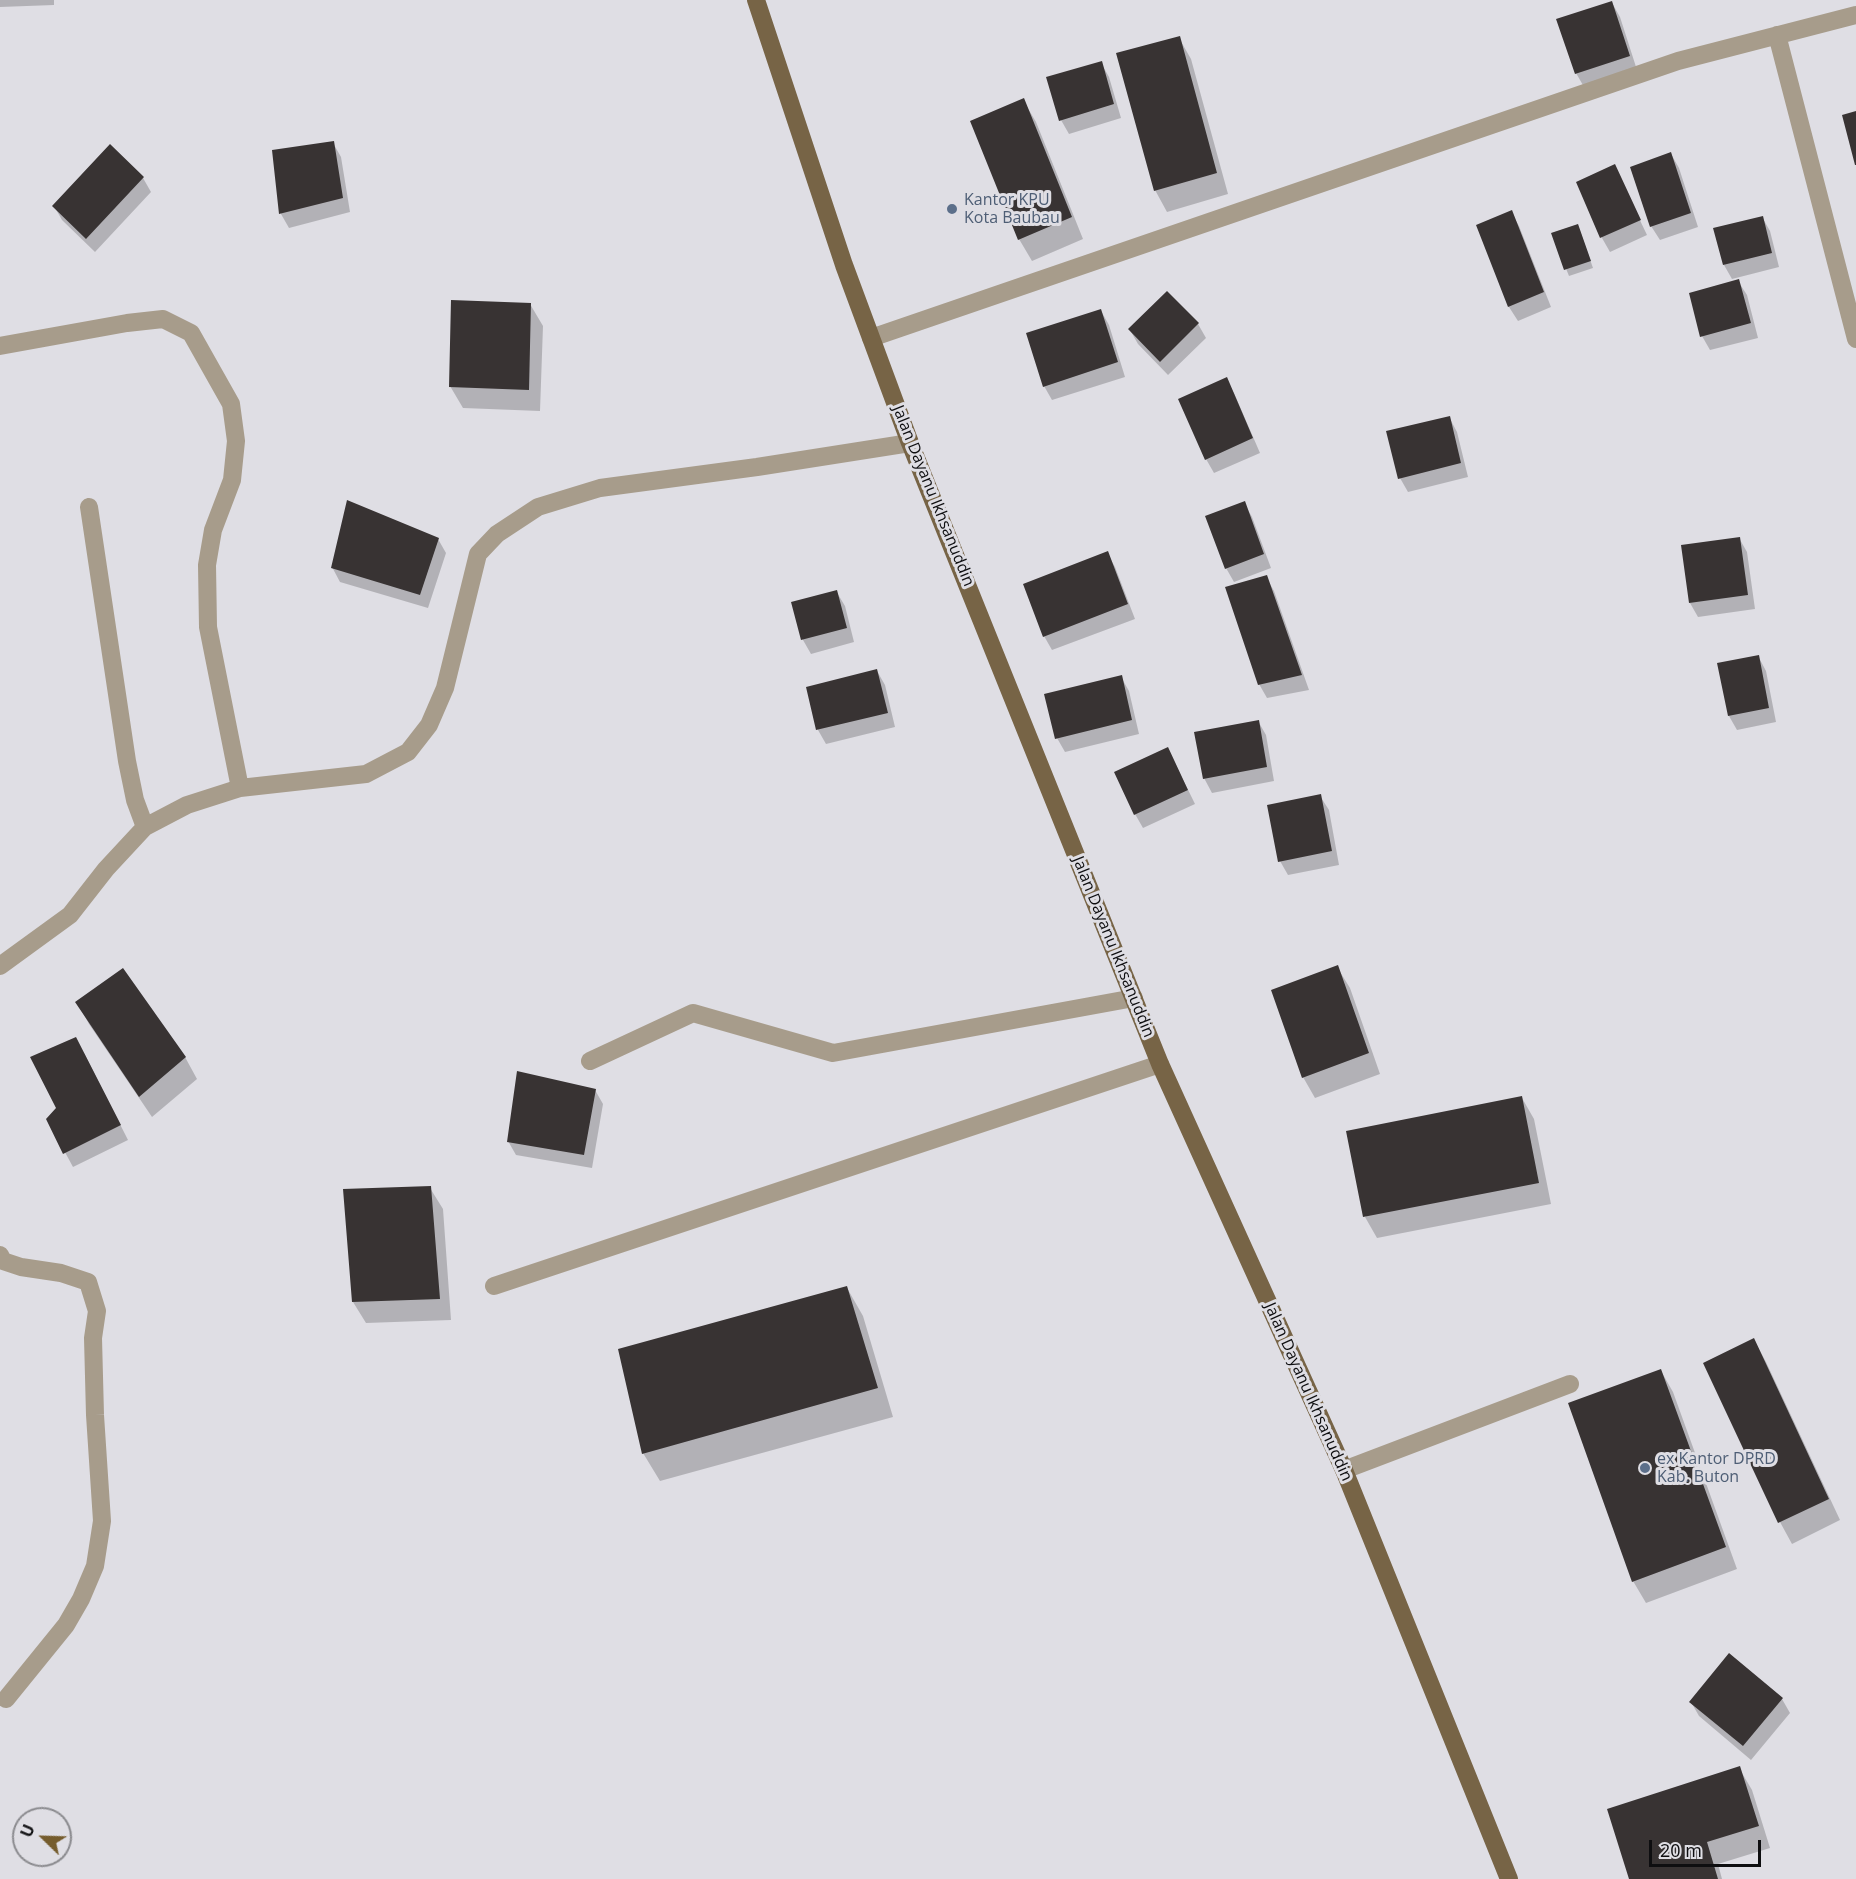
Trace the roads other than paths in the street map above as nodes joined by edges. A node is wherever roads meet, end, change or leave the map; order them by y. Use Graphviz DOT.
graph roads {
  1 [pos="756,0"];
  2 [pos="1856,15"];
  3 [pos="1777,35"];
  4 [pos="872,338"];
  5 [pos="1856,339"];
  6 [pos="0,346"];
  7 [pos="910,443"];
  8 [pos="89,507"];
  9 [pos="240,788"];
  10 [pos="145,827"];
  11 [pos="0,966"];
  12 [pos="1134,998"];
  13 [pos="590,1061"];
  14 [pos="1160,1065"];
  15 [pos="0,1255"];
  16 [pos="494,1286"];
  17 [pos="1570,1384"];
  18 [pos="1344,1470"];
  19 [pos="6,1700"];
  20 [pos="1509,1879"];
  1 -- 4 [label="main road, Jalan Dayanu Ikhsanuddin"];
  2 -- 3 [label="street"];
  3 -- 4 [label="street"];
  3 -- 5 [label="street"];
  4 -- 7 [label="main road, Jalan Dayanu Ikhsanuddin"];
  6 -- 9 [label="street"];
  7 -- 9 [label="street"];
  7 -- 12 [label="main road, Jalan Dayanu Ikhsanuddin"];
  8 -- 10 [label="street"];
  9 -- 10 [label="street"];
  10 -- 11 [label="street"];
  12 -- 13 [label="street"];
  12 -- 14 [label="main road, Jalan Dayanu Ikhsanuddin"];
  14 -- 16 [label="street"];
  14 -- 18 [label="main road, Jalan Dayanu Ikhsanuddin"];
  15 -- 19 [label="street"];
  17 -- 18 [label="street"];
  18 -- 20 [label="main road, Jalan Dayanu Ikhsanuddin"];
}
